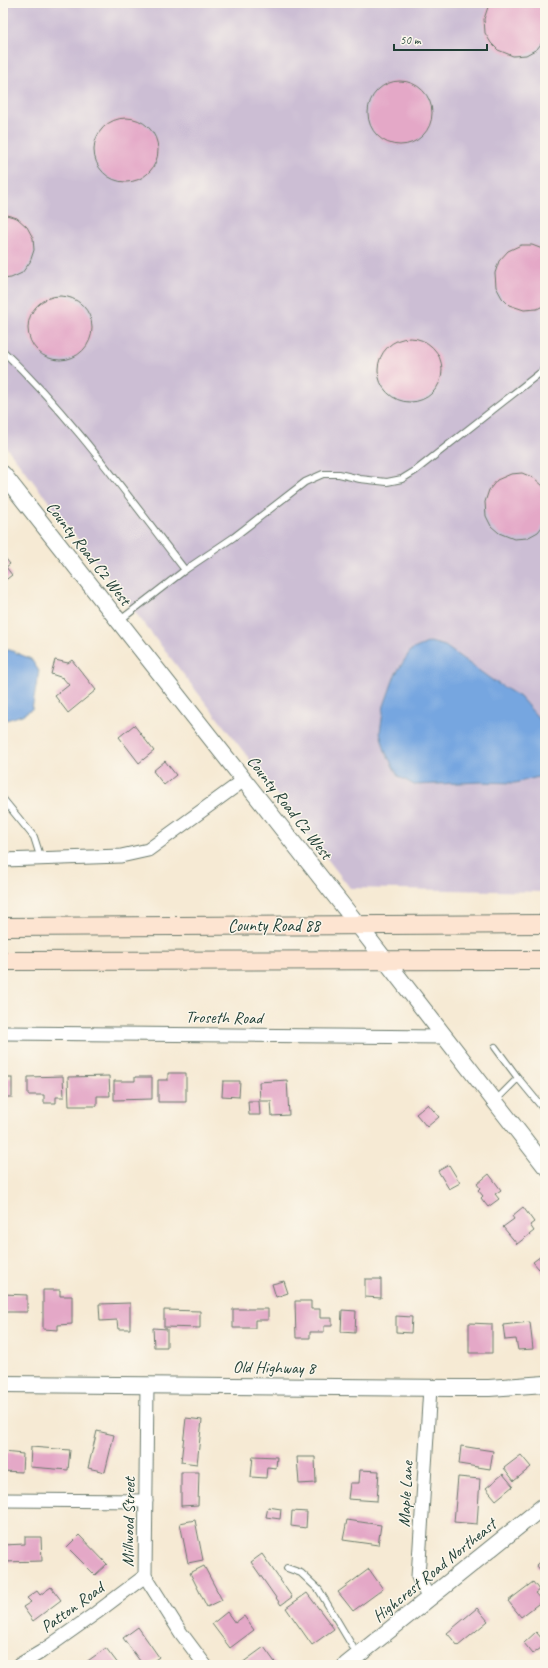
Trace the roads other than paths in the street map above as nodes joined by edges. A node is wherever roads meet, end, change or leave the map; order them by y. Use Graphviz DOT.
graph roads {
  1 [pos="3,351"];
  2 [pos="545,369"];
  3 [pos="3,474"];
  4 [pos="185,570"];
  5 [pos="119,621"];
  6 [pos="244,780"];
  7 [pos="3,799"];
  8 [pos="41,859"];
  9 [pos="3,860"];
  10 [pos="358,924"];
  11 [pos="545,924"];
  12 [pos="3,927"];
  13 [pos="385,960"];
  14 [pos="545,960"];
  15 [pos="3,961"];
  16 [pos="3,1033"];
  17 [pos="445,1037"];
  18 [pos="495,1047"];
  19 [pos="518,1078"];
  20 [pos="495,1101"];
  21 [pos="541,1106"];
  22 [pos="545,1166"];
  23 [pos="3,1384"];
  24 [pos="545,1384"];
  25 [pos="147,1385"];
  26 [pos="430,1388"];
  27 [pos="3,1500"];
  28 [pos="146,1501"];
  29 [pos="545,1505"];
  30 [pos="287,1568"];
  31 [pos="145,1576"];
  32 [pos="429,1599"];
  33 [pos="352,1660"];
  34 [pos="19,1665"];
  35 [pos="205,1665"];
  1 -- 4 [label="lane"];
  2 -- 4 [label="lane"];
  3 -- 5 [label="street, County Road C2 West"];
  4 -- 5 [label="lane"];
  5 -- 6 [label="street, County Road C2 West"];
  6 -- 8 [label="street"];
  6 -- 10 [label="street, County Road C2 West"];
  7 -- 8 [label="lane"];
  8 -- 9 [label="street"];
  10 -- 11 [label="main road, County Road 88"];
  10 -- 12 [label="main road, County Road 88"];
  10 -- 13 [label="street, County Road C2 West"];
  13 -- 14 [label="main road, County Road 88"];
  13 -- 15 [label="main road, County Road 88"];
  13 -- 17 [label="street, County Road C2 West"];
  16 -- 17 [label="street, Troseth Road"];
  17 -- 20 [label="street, County Road C2 West"];
  18 -- 19 [label="lane"];
  19 -- 20 [label="lane"];
  19 -- 21 [label="lane"];
  20 -- 22 [label="street, County Road C2 West"];
  23 -- 25 [label="street, Old Highway 8"];
  24 -- 26 [label="street, Old Highway 8"];
  25 -- 26 [label="street, Old Highway 8"];
  25 -- 28 [label="street, Millwood Street"];
  26 -- 32 [label="street, Maple Lane"];
  27 -- 28 [label="street"];
  28 -- 31 [label="street, Millwood Street"];
  29 -- 32 [label="street, Highcrest Road Northeast"];
  30 -- 33 [label="lane"];
  31 -- 34 [label="street, Patton Road"];
  31 -- 35 [label="street, Millwood Street"];
  32 -- 33 [label="street, Highcrest Road Northeast"];
}
